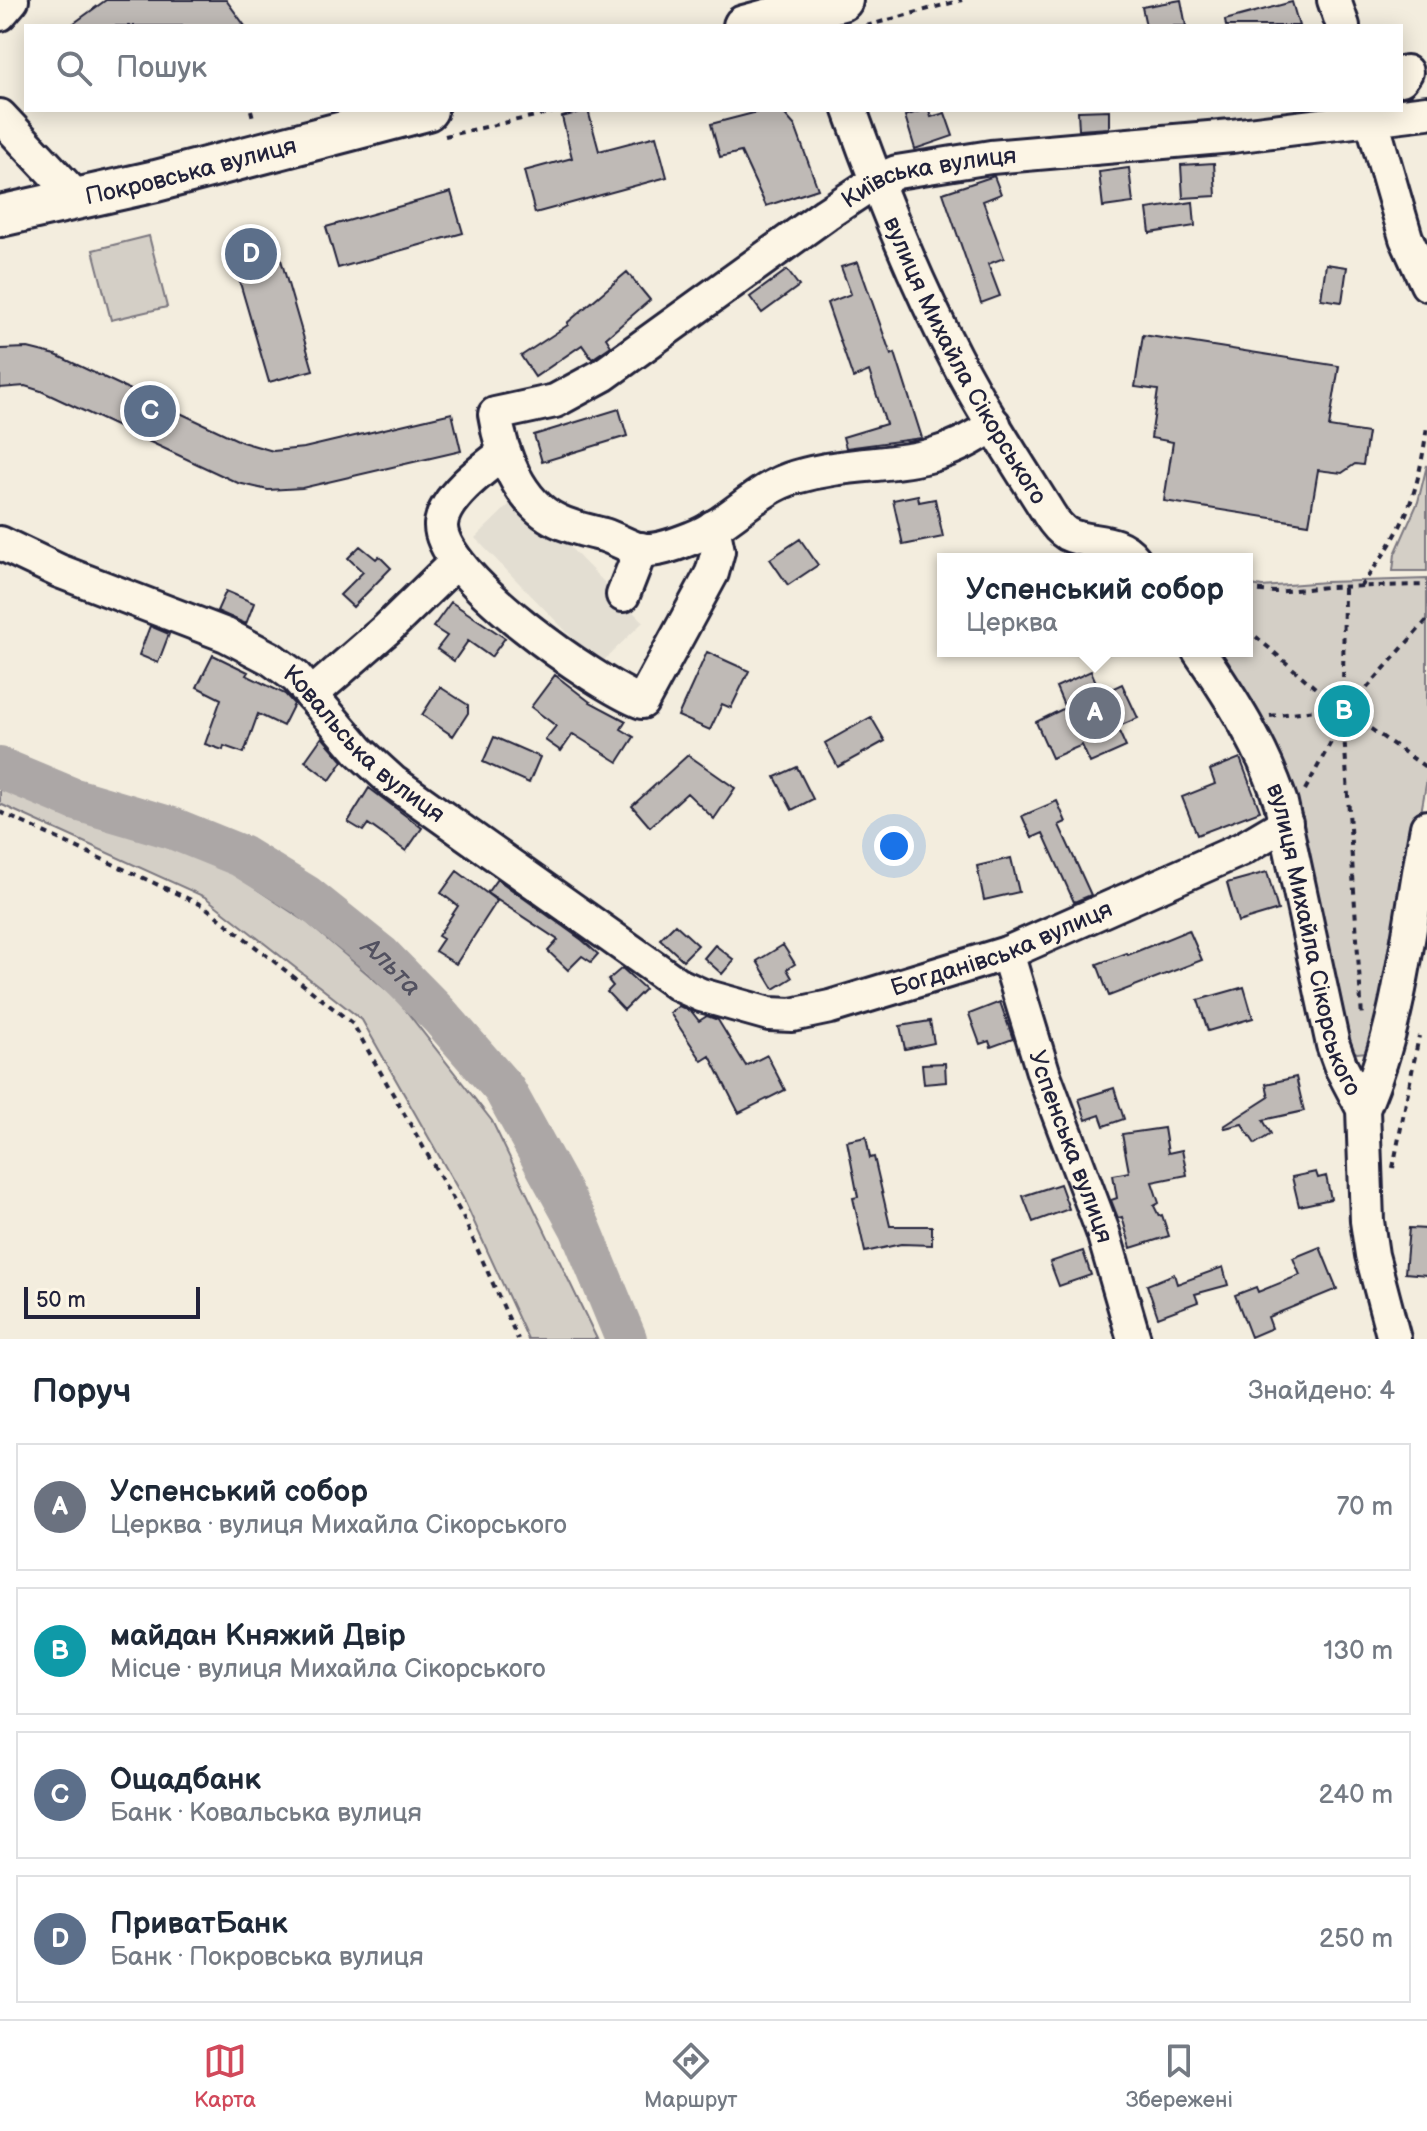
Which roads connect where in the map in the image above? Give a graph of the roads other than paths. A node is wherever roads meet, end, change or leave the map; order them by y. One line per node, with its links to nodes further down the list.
1 (12, 0): 4 (street)
2 (1334, 0): 6 (street)
3 (820, 8): 5 (main road)
4 (0, 14)
5 (752, 24)
6 (1342, 24)
7 (411, 112): 12 (main road, Покровська вулиця)
8 (851, 112): 13 (street, вулиця Михайла Сікорського)
9 (1427, 112): 10 (street, Київська вулиця)
10 (1373, 113): 13 (street, Київська вулиця); 16 (street)
11 (0, 116): 14 (street)
12 (324, 123): 14 (main road, Покровська вулиця)
13 (876, 181): 17 (street, вулиця Михайла Сікорського); 18 (street, Київська вулиця)
14 (77, 198): 15 (main road, Покровська вулиця)
15 (0, 216)
16 (1427, 284)
17 (994, 424): 19 (street); 22 (street, вулиця Михайла Сікорського)
18 (504, 453): 21 (street); 23 (street)
19 (713, 527): 21 (street); 23 (street)
20 (0, 543): 26 (street, Ковальська вулиця)
21 (641, 549): 24 (street)
22 (1127, 553)
23 (456, 562): 26 (street)
24 (623, 595)
25 (1203, 657): 27 (street, вулиця Михайла Сікорського)
26 (311, 695): 31 (street, Ковальська вулиця)
27 (1286, 823): 30 (street, Богданівська вулиця); 32 (street, вулиця Михайла Сікорського)
28 (1427, 827): 29 (street)
29 (1421, 886): 32 (street)
30 (1007, 953): 31 (street, Богданівська вулиця); 33 (street, Успенська вулиця)
31 (701, 995)
32 (1363, 1109): 34 (street, вулиця Михайла Сікорського)
33 (1134, 1339)
34 (1394, 1339)

